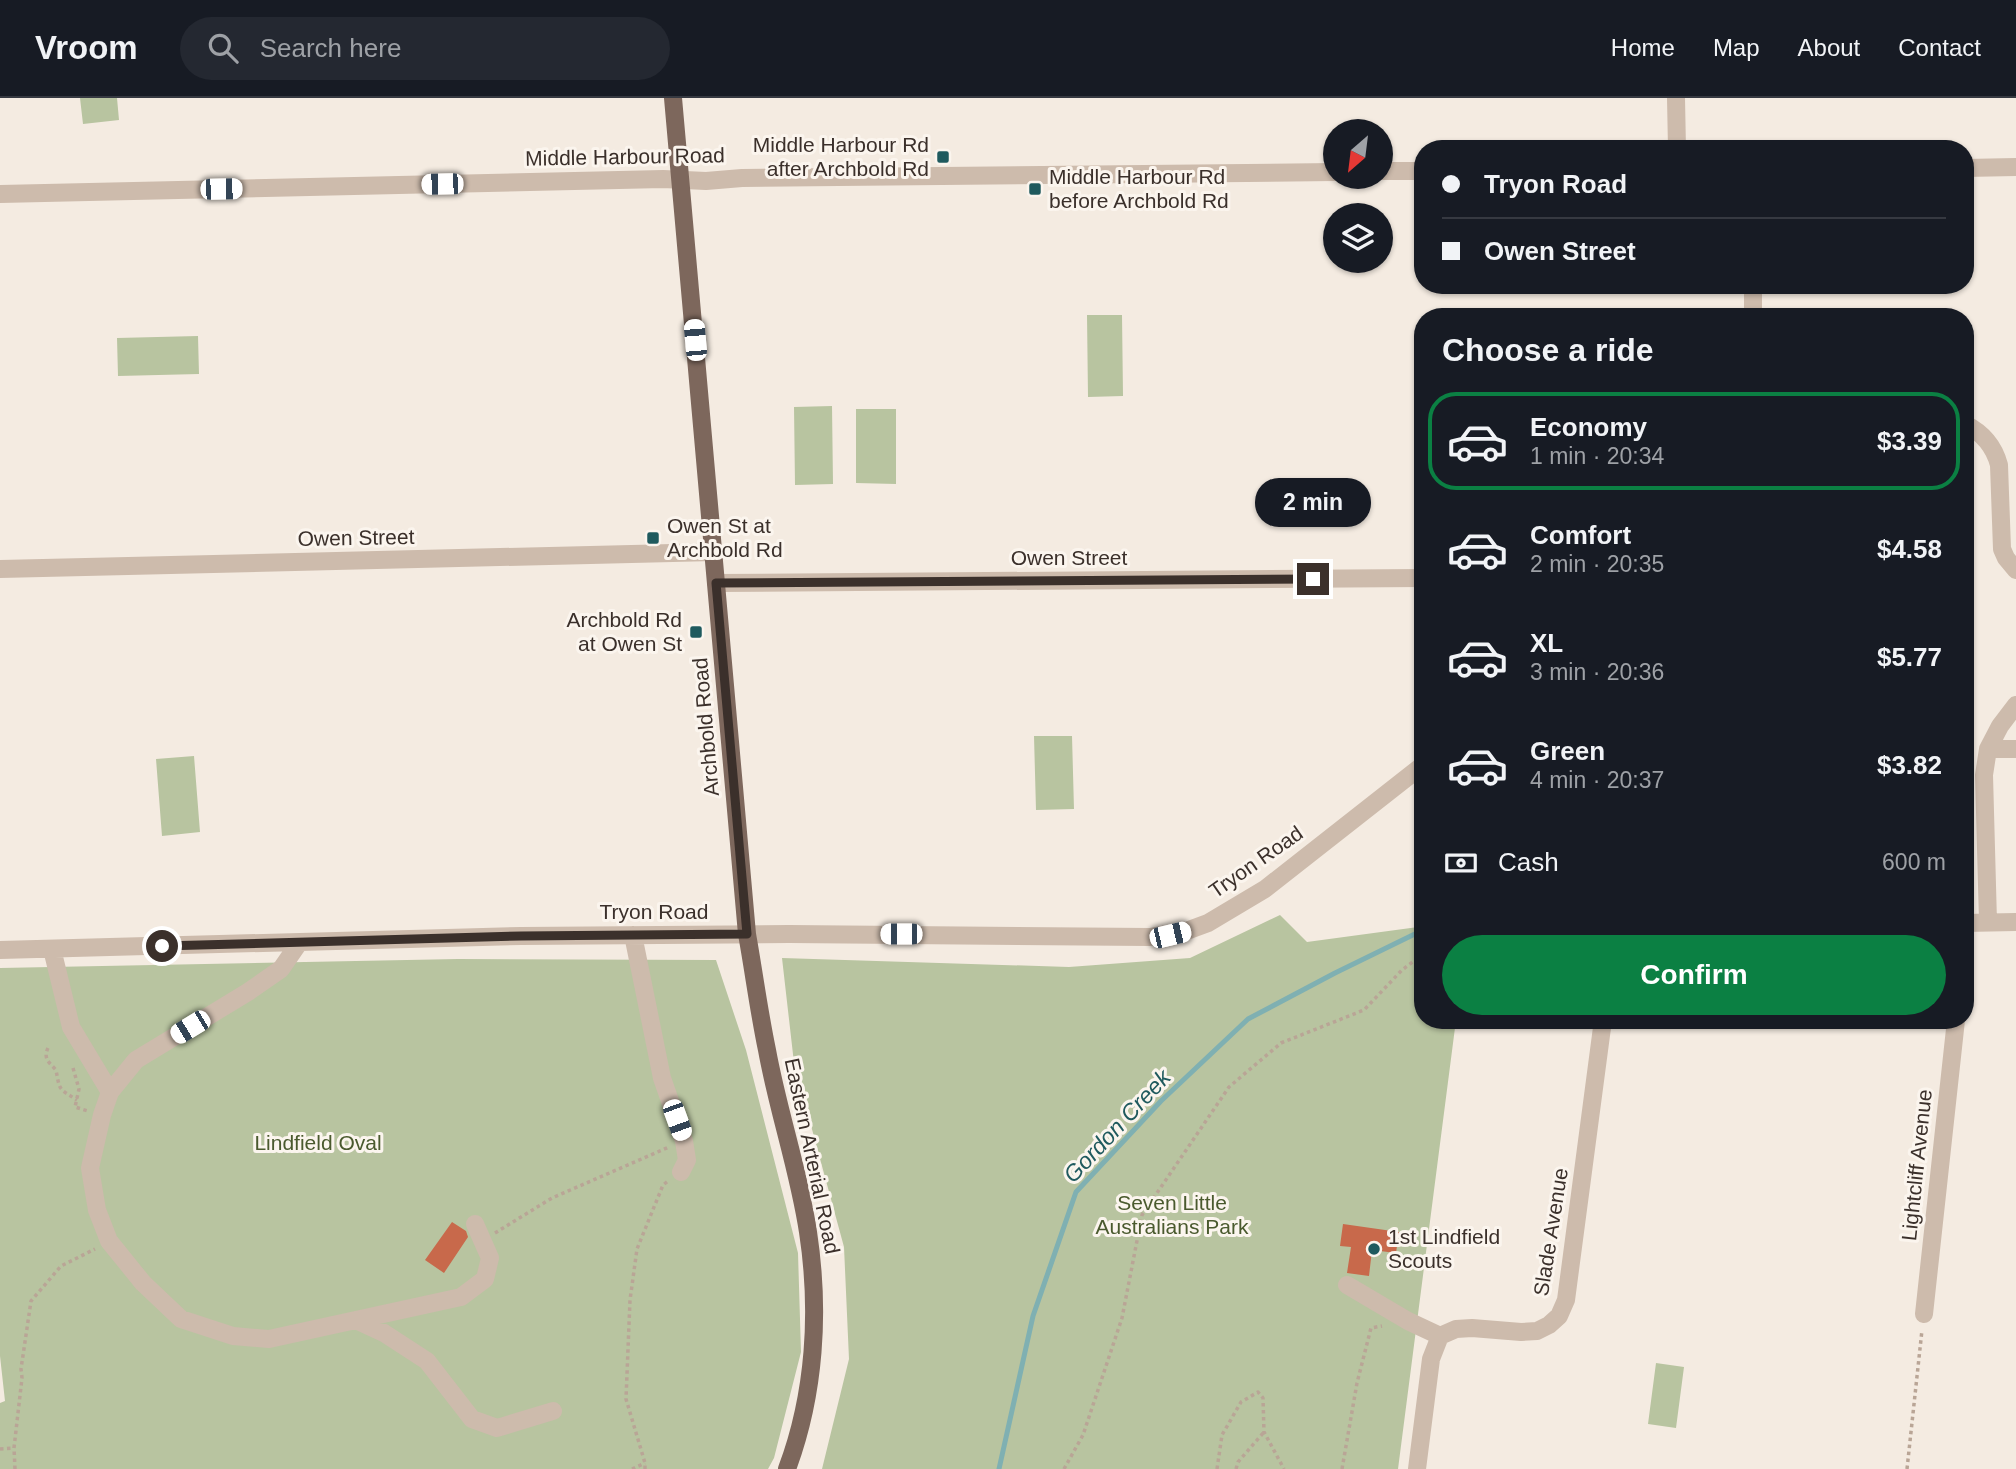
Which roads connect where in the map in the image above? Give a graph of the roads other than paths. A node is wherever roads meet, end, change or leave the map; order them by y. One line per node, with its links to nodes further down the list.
1 (673, 98): 9 (main road, Archbold Road)
2 (1676, 98): 3 (street)
3 (1677, 140)
4 (2016, 167): 5 (street)
5 (1974, 168)
6 (1393, 171): 7 (street)
7 (1414, 171)
8 (1323, 172): 9 (street, Middle Harbour Road)
9 (681, 180): 10 (street, Middle Harbour Road); 12 (main road, Archbold Road)
10 (0, 194)
11 (1974, 431): 14 (street)
12 (714, 552): 13 (street, Owen Street); 16 (main road, Archbold Road)
13 (0, 569)
14 (2016, 570)
15 (1414, 578): 16 (street, Owen Street)
16 (716, 583): 24 (main road, Archbold Road)
17 (2016, 705): 18 (street)
18 (1988, 749): 19 (street); 21 (street)
19 (2016, 749)
20 (1414, 772): 24 (street, Tryon Road)
21 (1989, 922): 22 (street); 23 (street)
22 (2016, 922)
23 (1974, 925)
24 (747, 934): 25 (street, Tryon Road); 39 (main road, Eastern Arterial Road)
25 (633, 935): 26 (street, Tryon Road); 32 (street)
26 (299, 943): 27 (street, Tryon Road); 31 (street)
27 (52, 949): 28 (street, Tryon Road); 31 (street)
28 (0, 950)
29 (1602, 1029): 37 (street, Slade Avenue)
30 (1955, 1029): 35 (street, Lightcliff Avenue)
31 (110, 1092): 36 (street)
32 (681, 1172)
33 (475, 1224): 36 (street)
34 (1347, 1285): 37 (street)
35 (1924, 1314)
36 (356, 1320): 38 (street)
37 (1440, 1336): 40 (street)
38 (553, 1411)
39 (787, 1469)
40 (1417, 1469)

